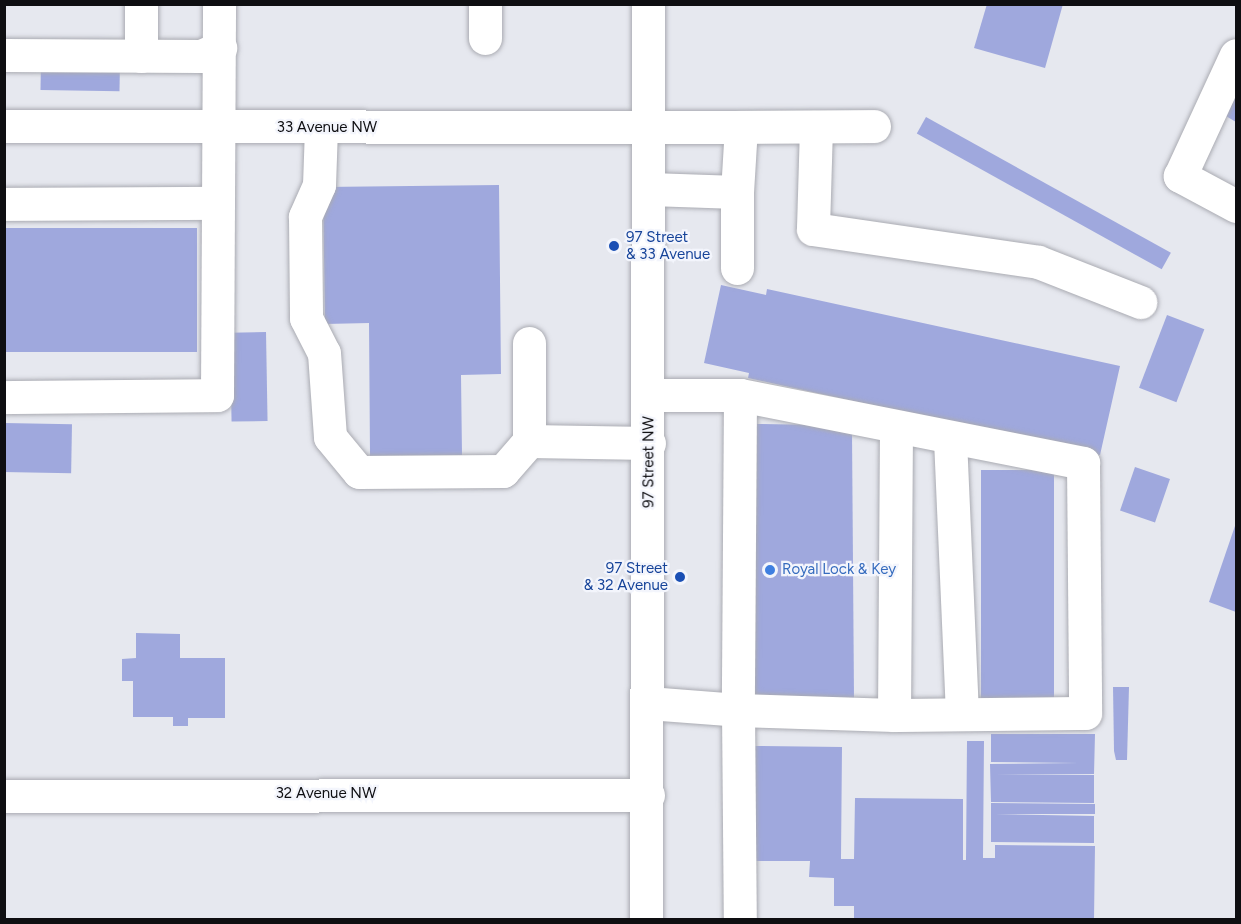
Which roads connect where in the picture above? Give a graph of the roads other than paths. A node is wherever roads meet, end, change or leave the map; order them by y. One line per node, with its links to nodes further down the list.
1 (141, 4): 9 (street)
2 (219, 4): 6 (street)
3 (485, 4): 5 (street)
4 (648, 4): 16 (street, 97 Street NW)
5 (485, 38)
6 (220, 48): 9 (street); 14 (street)
7 (4, 55): 9 (street)
8 (1236, 55): 17 (street)
9 (141, 56)
10 (4, 126): 14 (street, 33 Avenue NW)
11 (874, 126): 13 (street, 33 Avenue NW)
12 (741, 127): 13 (street, 33 Avenue NW); 16 (street, 33 Avenue NW); 20 (street)
13 (816, 127): 25 (street)
14 (220, 128): 15 (street, 33 Avenue NW); 21 (street)
15 (321, 128): 16 (street, 33 Avenue NW); 32 (street)
16 (650, 129): 19 (street, 97 Street NW)
17 (1189, 156): 18 (street); 23 (street)
18 (1236, 181)
19 (650, 189): 20 (street); 27 (street, 97 Street NW)
20 (737, 192): 24 (street)
21 (216, 203): 22 (street); 29 (street)
22 (4, 204)
23 (1236, 206)
24 (737, 267)
25 (1140, 302)
26 (529, 343): 32 (street)
27 (649, 395): 28 (street); 33 (street, 97 Street NW)
28 (740, 395): 30 (street); 35 (street)
29 (4, 397)
30 (896, 429): 31 (street); 37 (street)
31 (950, 439): 36 (street); 36 (street)
32 (529, 441): 33 (street)
33 (649, 443): 34 (street, 97 Street NW)
34 (648, 703): 35 (street); 38 (street, 97 Street NW)
35 (738, 710): 37 (street); 41 (street)
36 (962, 714): 37 (street)
37 (894, 715)
38 (648, 795): 39 (street, 32 Avenue NW); 40 (street, 97 Street NW)
39 (4, 796)
40 (646, 920)
41 (740, 920)

